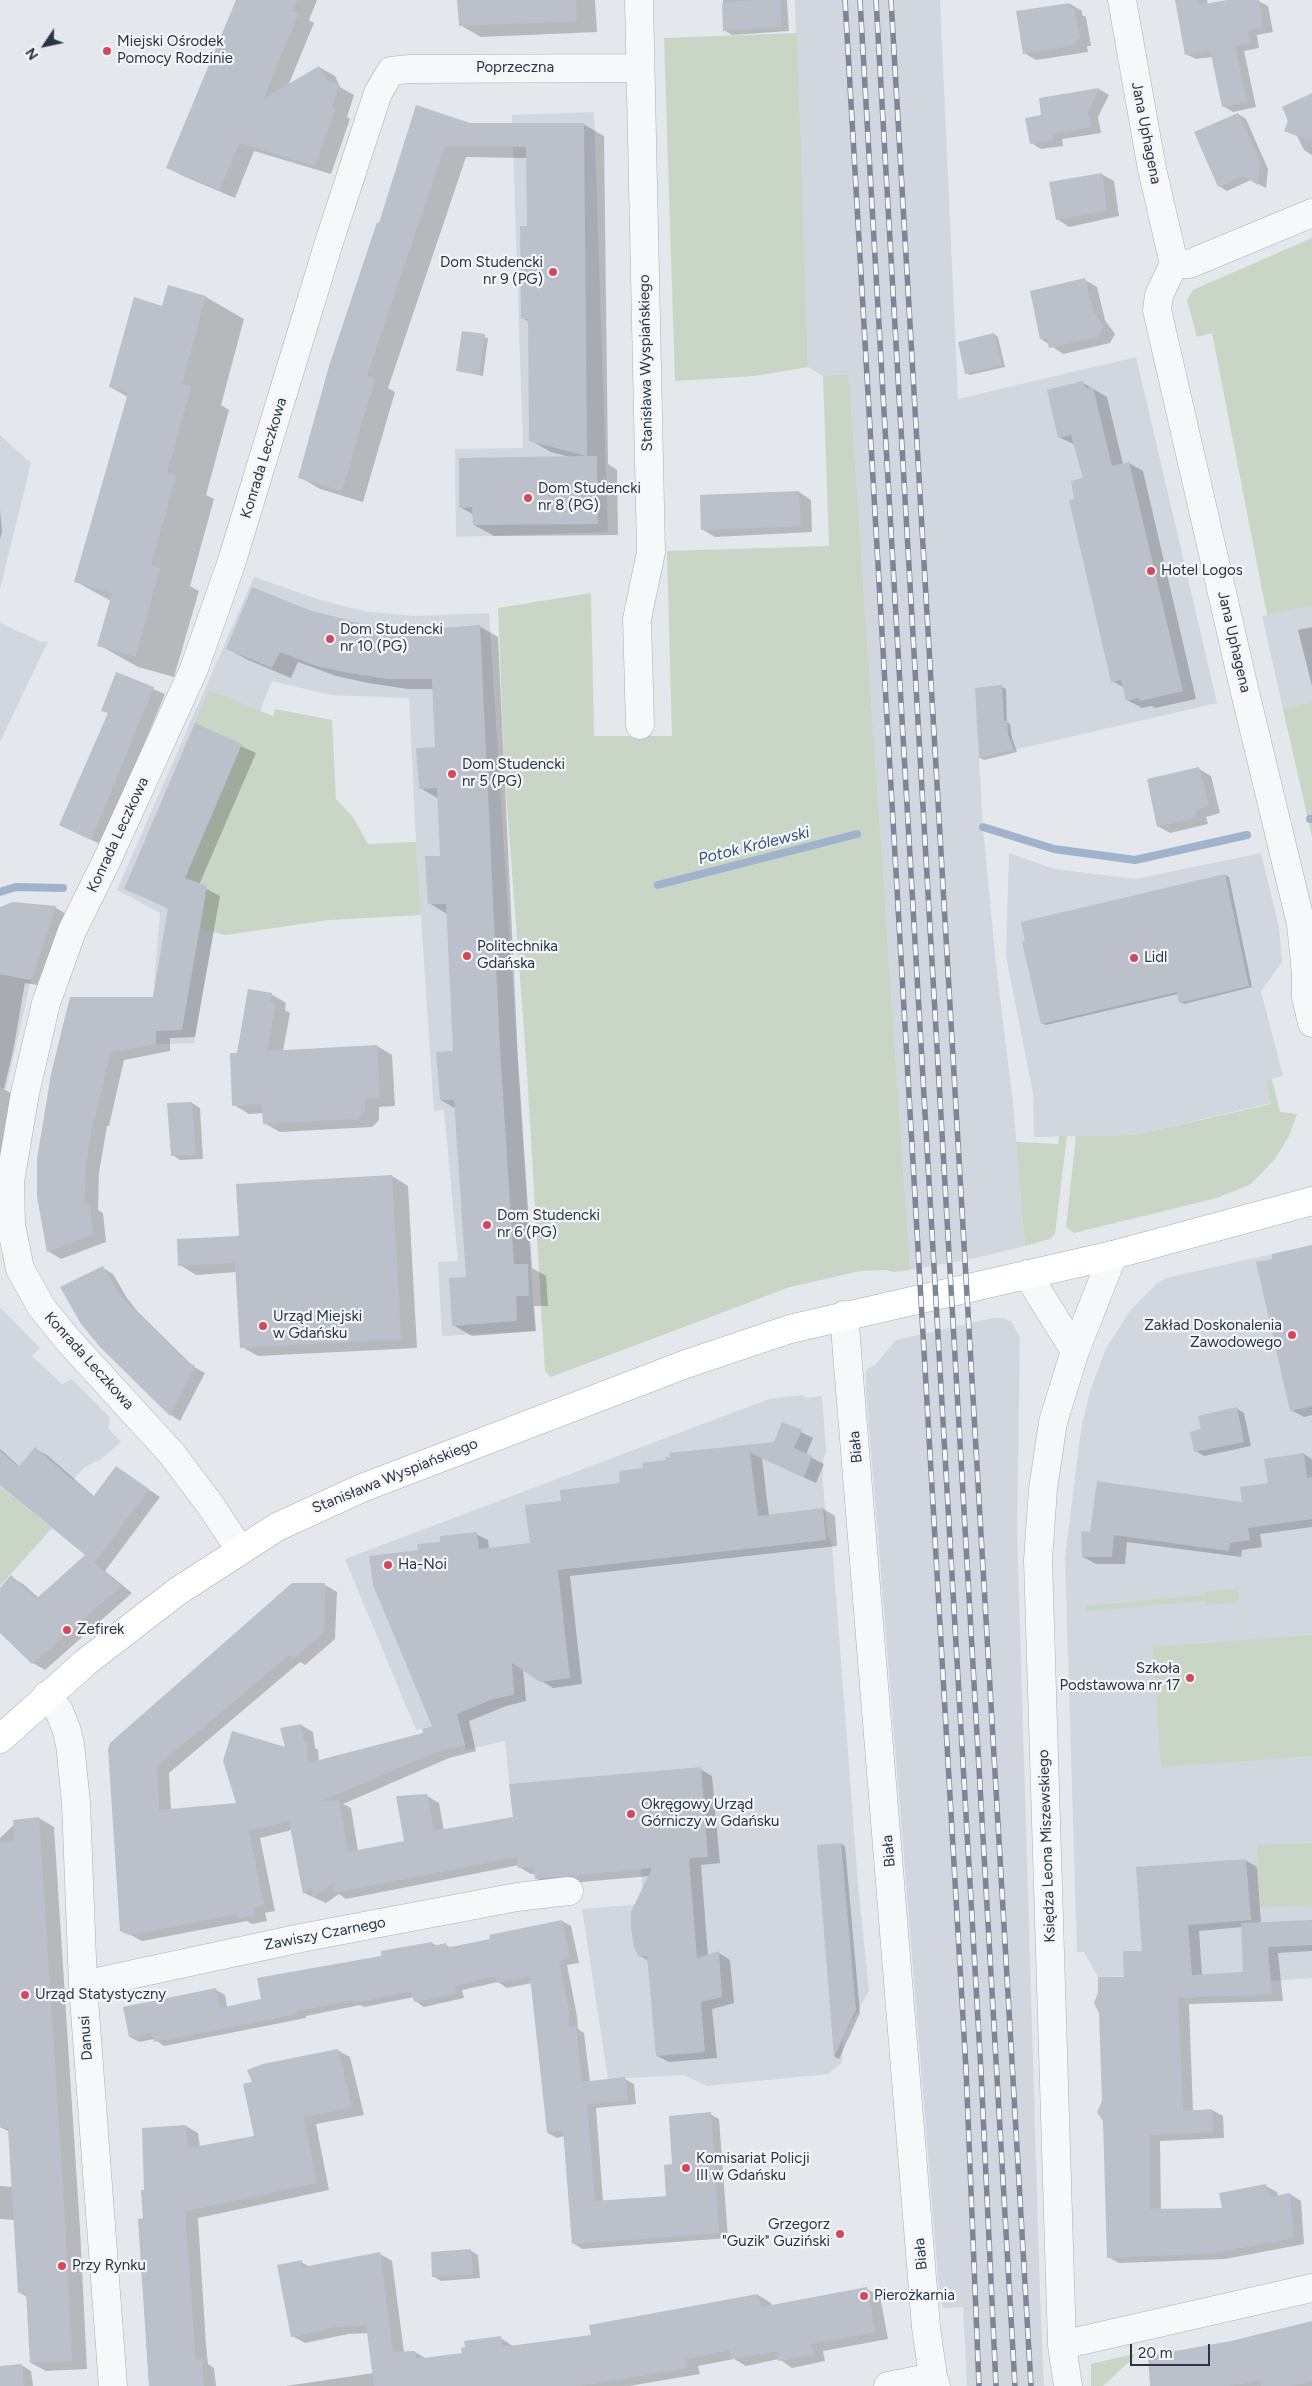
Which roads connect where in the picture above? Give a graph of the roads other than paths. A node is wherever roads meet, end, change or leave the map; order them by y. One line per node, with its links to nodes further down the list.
1 (639, 0): 3 (street, Stanisława Wyspiańskiego)
2 (1122, 0): 6 (street, Jana Uphagena)
3 (640, 68): 4 (street, Poprzeczna); 7 (street, Stanisława Wyspiańskiego)
4 (391, 72): 14 (street, Konrada Leczkowa)
5 (1312, 213): 6 (street)
6 (1174, 264): 8 (street, Jana Uphagena)
7 (640, 726)
8 (1312, 1023)
9 (1312, 1202): 10 (main road)
10 (1113, 1255): 11 (main road); 13 (street, Księdza Leona Miszewskiego)
11 (1027, 1274): 12 (main road); 13 (street)
12 (844, 1315): 14 (main road, Stanisława Wyspiańskiego); 21 (street, Biała)
13 (1075, 1351): 20 (street, Księdza Leona Miszewskiego)
14 (240, 1550): 15 (main road, Stanisława Wyspiańskiego)
15 (47, 1695): 16 (main road, Stanisława Wyspiańskiego); 18 (street, Danusi)
16 (0, 1739)
17 (568, 1890): 18 (street, Zawiszy Czarnego)
18 (83, 1985): 22 (street, Danusi)
19 (1312, 2288): 20 (street)
20 (1062, 2345): 24 (street, Księdza Leona Miszewskiego)
21 (934, 2382): 23 (street)
22 (113, 2386)
23 (888, 2386)
24 (1068, 2386)

